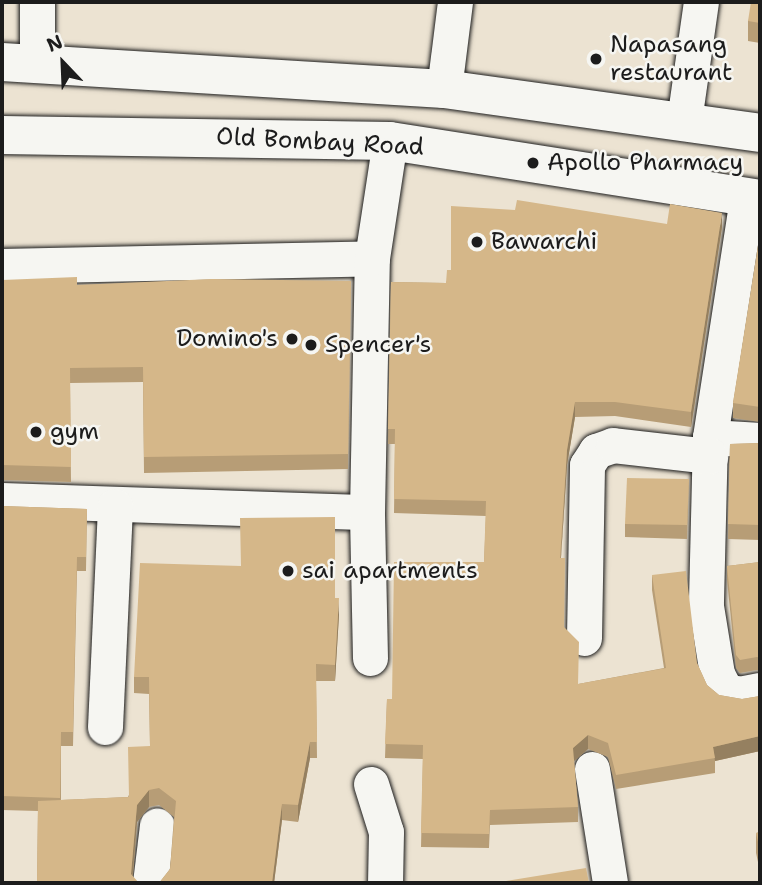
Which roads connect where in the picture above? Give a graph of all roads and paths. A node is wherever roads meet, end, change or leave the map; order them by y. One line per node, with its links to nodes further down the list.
1 (37, 2): 4 (street)
2 (455, 2): 5 (street)
3 (701, 2): 6 (street)
4 (19, 63): 5 (main road)
5 (444, 89): 6 (main road)
6 (684, 121): 7 (main road)
7 (760, 133)
8 (2, 135): 9 (main road, Old Bombay Road)
9 (390, 141): 10 (main road, Old Bombay Road); 11 (street)
10 (754, 198): 14 (street)
11 (372, 258): 12 (street); 17 (street)
12 (2, 266)
13 (760, 440): 14 (street)
14 (710, 446): 18 (street); 20 (street)
15 (2, 500): 16 (street)
16 (115, 506): 17 (street); 21 (street)
17 (367, 512): 19 (street)
18 (584, 638)
19 (370, 658)
20 (760, 690)
21 (105, 727)
22 (592, 769): 27 (street)
23 (371, 784): 26 (street)
24 (157, 825): 25 (street)
25 (150, 883)
26 (385, 883)
27 (610, 883)

